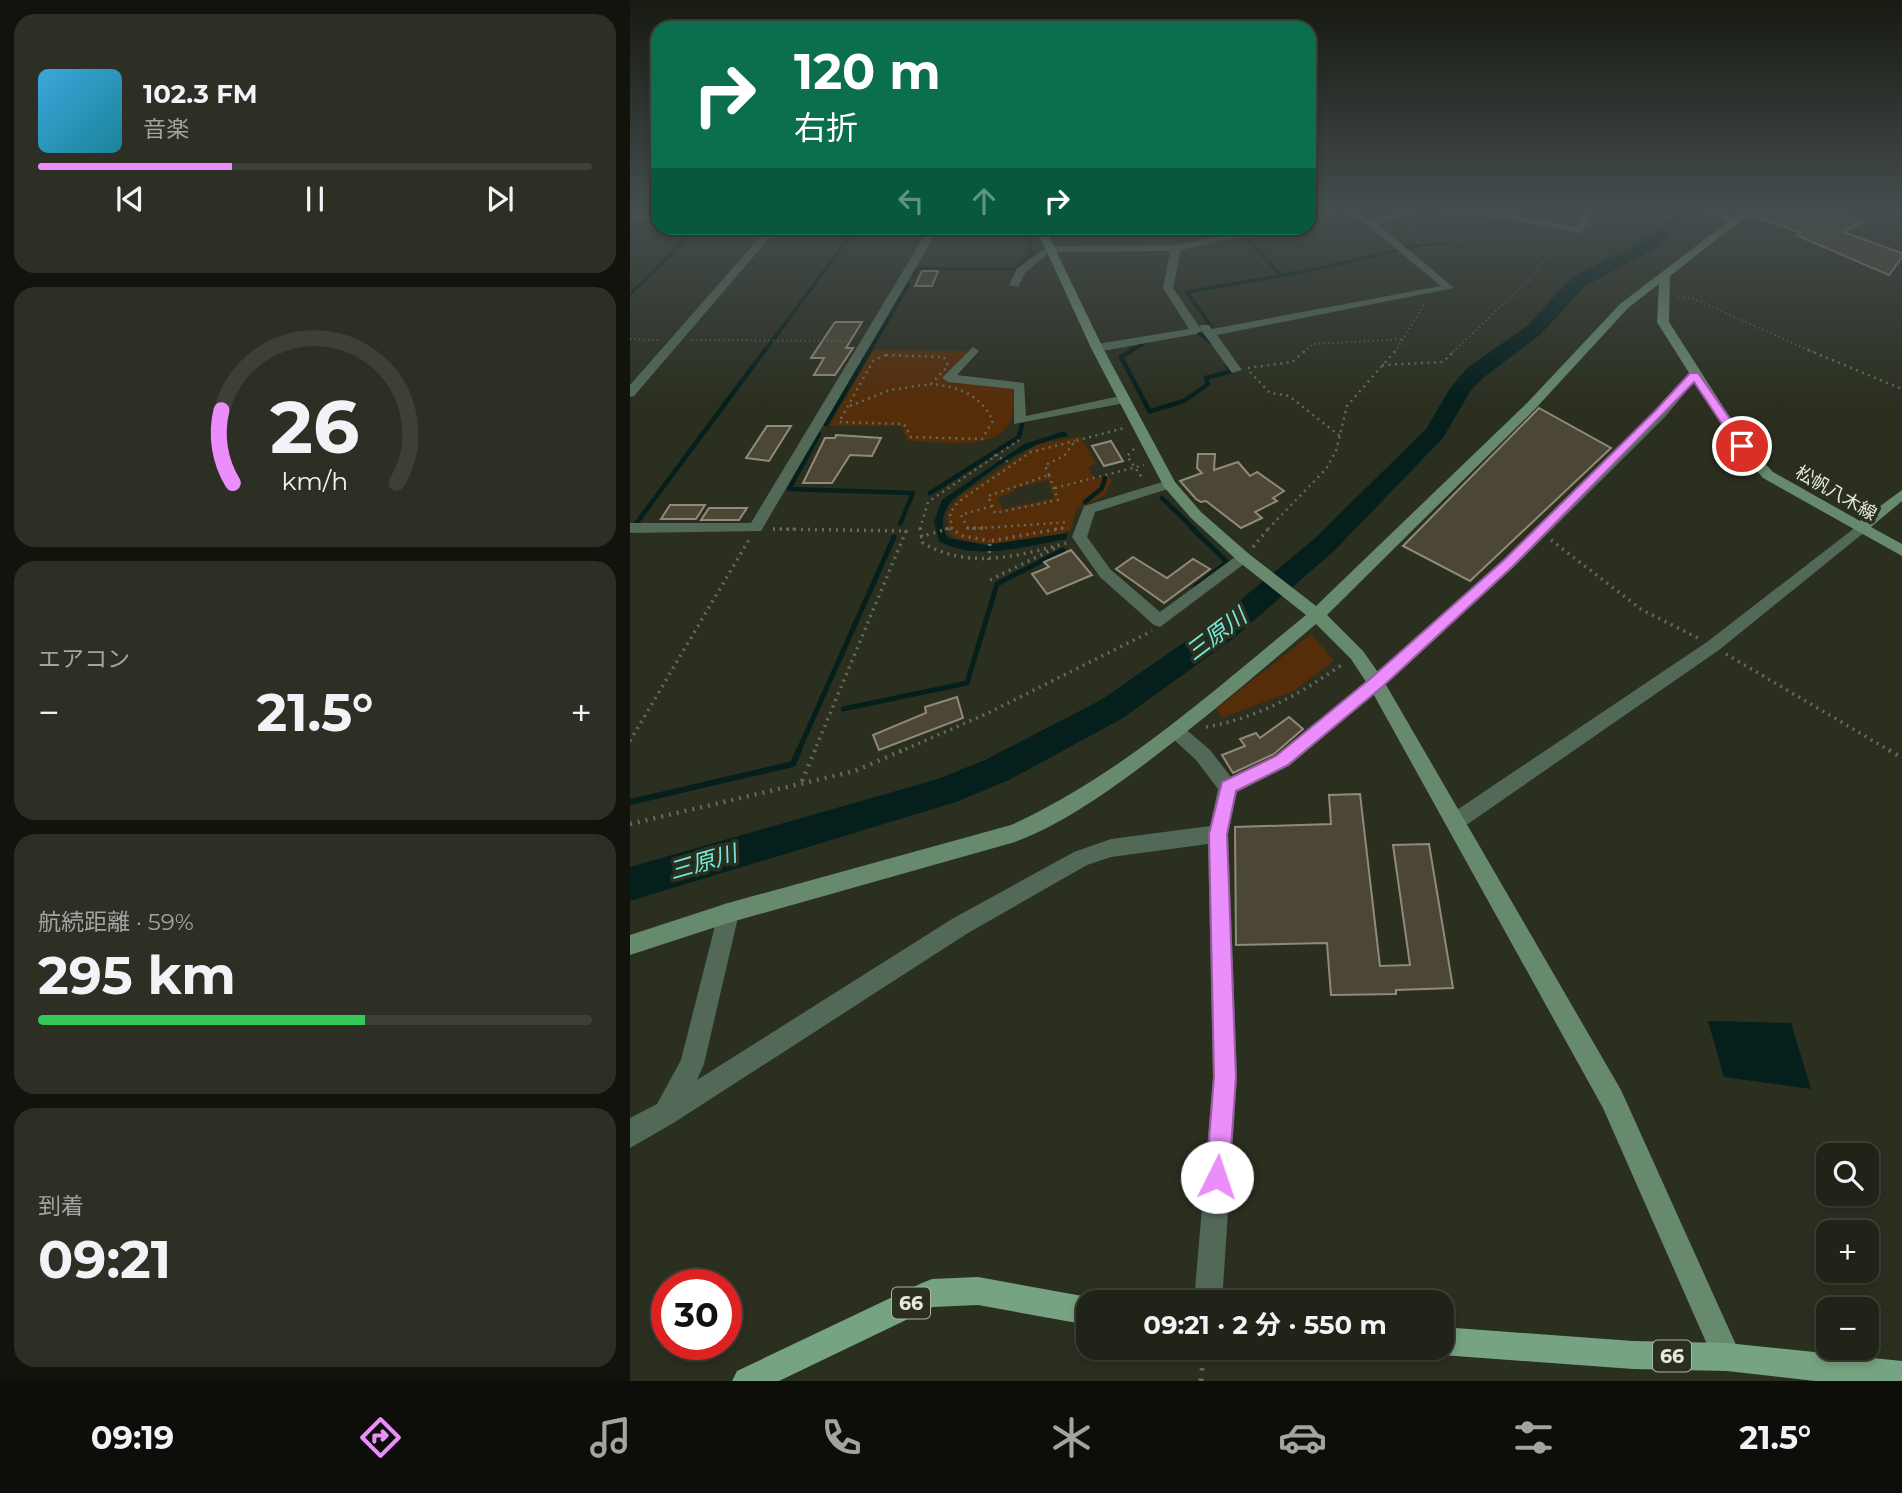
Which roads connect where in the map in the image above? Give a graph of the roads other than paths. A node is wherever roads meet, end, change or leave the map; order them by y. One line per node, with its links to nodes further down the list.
1 (733, 274): 16 (street)
2 (906, 274): 20 (street)
3 (1019, 274): 8 (street)
4 (1061, 274): 12 (street)
5 (1171, 274): 10 (street)
6 (1433, 274): 11 (street)
7 (1675, 274): 9 (street)
8 (1014, 285)
9 (1664, 285): 15 (street, 松帆八木線); 24 (street)
10 (1195, 329): 11 (street); 12 (street)
11 (1211, 333): 14 (street)
12 (1097, 348): 17 (street)
13 (973, 351): 17 (street)
14 (1236, 370)
15 (1694, 375): 21 (street, 松帆八木線); 25 (street)
16 (630, 393)
17 (1125, 399): 18 (street)
18 (1169, 484): 23 (street); 23 (street)
19 (1902, 495): 21 (street)
20 (630, 528)
21 (1861, 528): 22 (street, 松帆八木線); 28 (street)
22 (1902, 551)
23 (1247, 561): 24 (street)
24 (1317, 615): 25 (street); 26 (street)
25 (1376, 683): 27 (street); 28 (street)
26 (1176, 731): 27 (street); 30 (street)
27 (1228, 787): 29 (street)
28 (1455, 822): 37 (street)
29 (1218, 834): 32 (street); 34 (street)
30 (728, 913): 31 (street); 32 (street)
31 (630, 945)
32 (666, 1113): 33 (street)
33 (630, 1135)
34 (1209, 1290)
35 (1076, 1309): 39 (main road, 66)
36 (1454, 1342): 37 (main road, 66)
37 (1727, 1357): 38 (main road, 66)
38 (1902, 1376)
39 (747, 1381)

